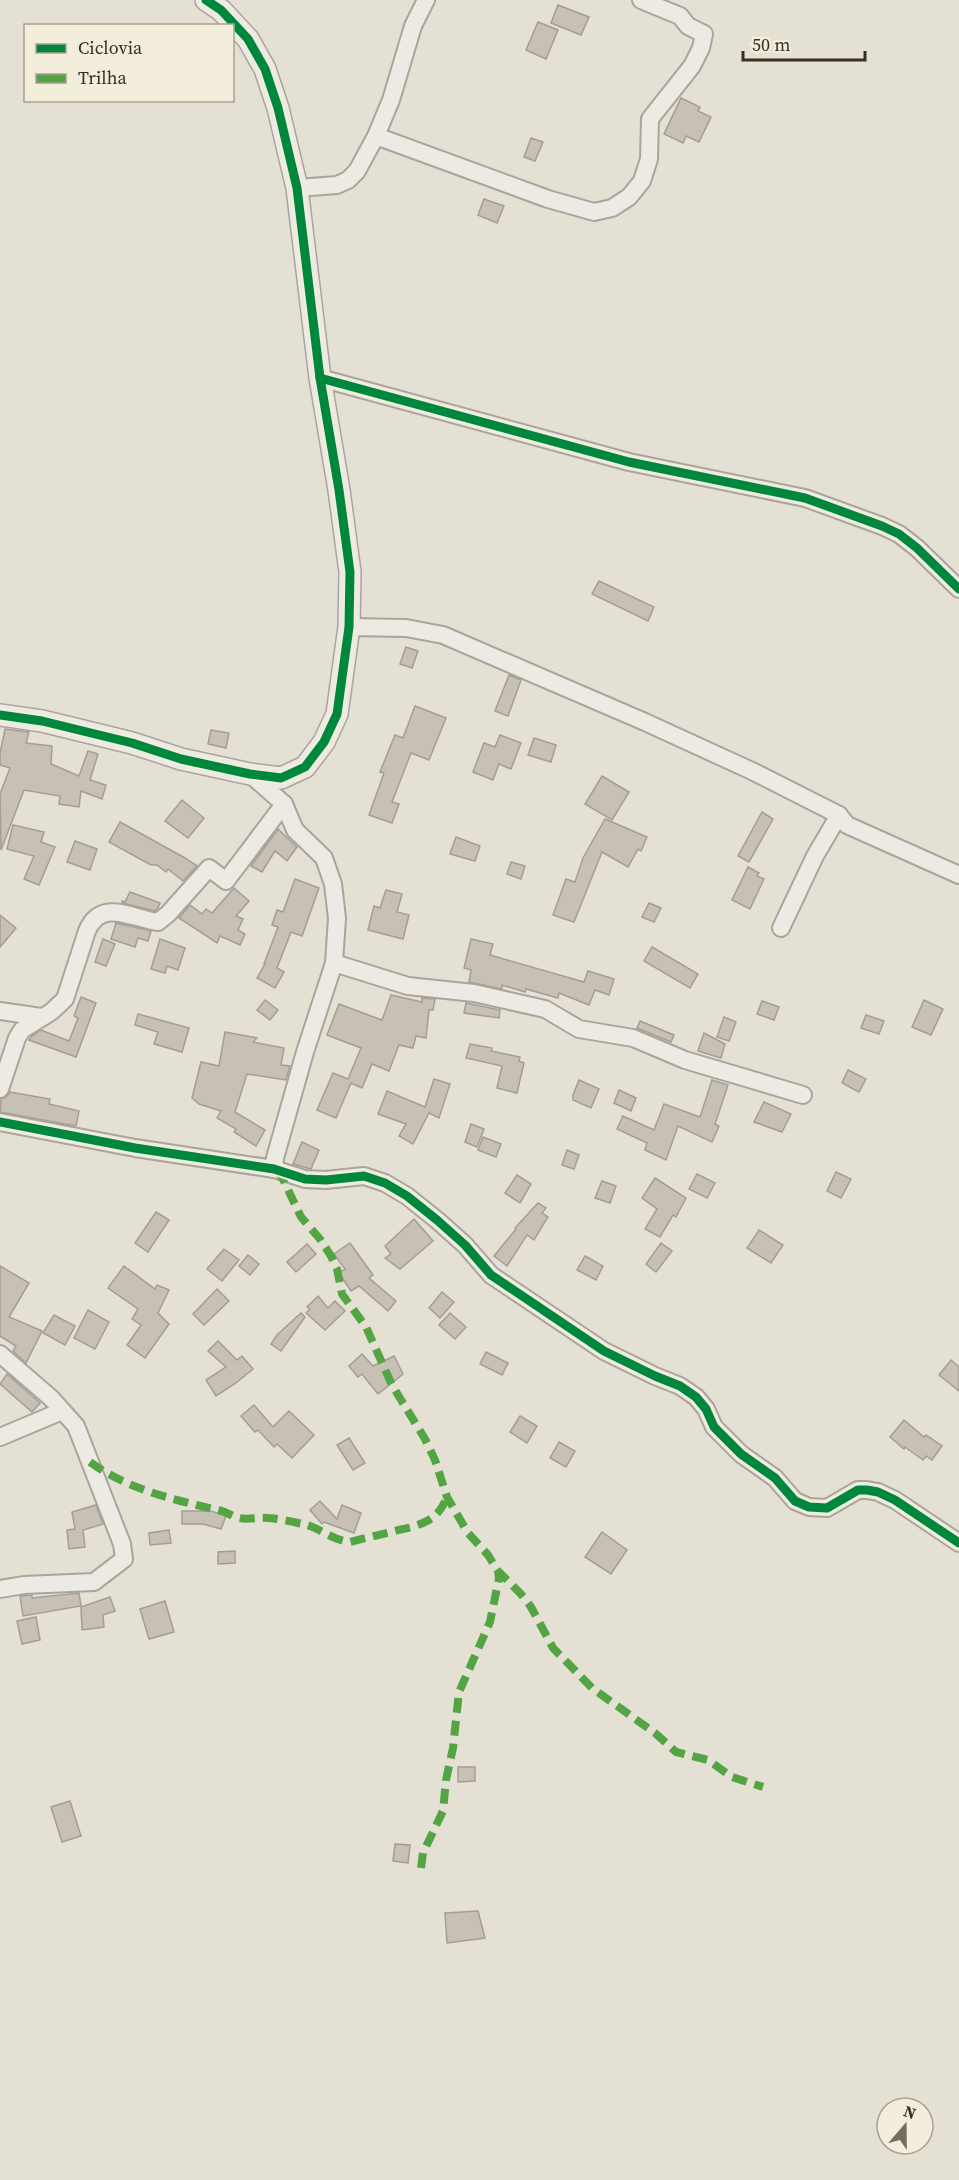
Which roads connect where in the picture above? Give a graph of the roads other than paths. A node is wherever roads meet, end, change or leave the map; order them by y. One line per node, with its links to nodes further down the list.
1 (426, 0): 4 (street)
2 (641, 0): 4 (street)
3 (218, 3): 5 (street)
4 (376, 136): 5 (street)
5 (297, 188): 6 (street)
6 (320, 378): 7 (street); 8 (street)
7 (959, 589)
8 (349, 627): 10 (street); 12 (street)
9 (0, 715): 10 (street)
10 (250, 774): 11 (street)
11 (284, 804): 15 (street); 17 (street)
12 (838, 815): 13 (street); 14 (street)
13 (959, 875)
14 (781, 928)
15 (334, 963): 19 (street); 21 (street)
16 (0, 1011): 17 (street)
17 (21, 1022): 18 (street)
18 (0, 1089)
19 (803, 1095)
20 (0, 1122): 21 (street)
21 (274, 1169): 25 (street)
22 (0, 1354): 23 (street)
23 (62, 1411): 24 (street); 26 (street)
24 (0, 1437)
25 (959, 1544)
26 (0, 1589)

